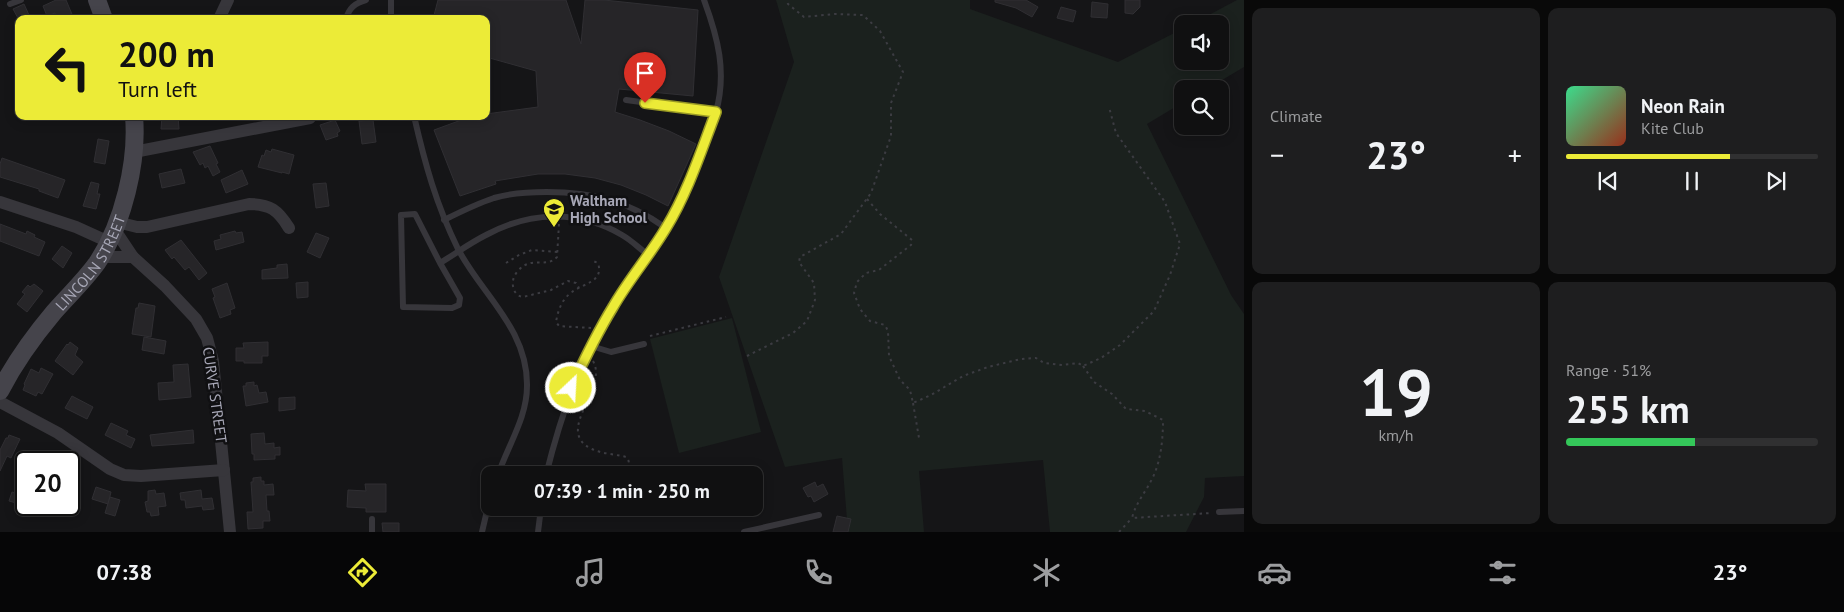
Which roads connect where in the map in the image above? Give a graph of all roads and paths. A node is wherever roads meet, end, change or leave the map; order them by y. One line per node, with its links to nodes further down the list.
1 (21, 0): 8 (lane)
2 (97, 0): 9 (street)
3 (228, 0): 10 (street)
4 (366, 0): 11 (lane)
5 (391, 0): 12 (lane)
6 (704, 0): 15 (lane)
7 (787, 0): 20 (path)
8 (10, 4)
9 (103, 15)
10 (221, 15)
11 (347, 15)
12 (391, 15)
13 (626, 100): 15 (lane)
14 (1109, 107): 42 (path)
15 (716, 112): 25 (lane)
16 (134, 120): 19 (street, LINCOLN STREET)
17 (298, 120): 19 (street)
18 (415, 120): 22 (lane)
19 (134, 152): 26 (street, LINCOLN STREET)
20 (867, 199): 40 (path); 45 (path)
21 (0, 202): 26 (street)
22 (444, 220): 25 (lane); 27 (lane)
23 (560, 223): 28 (path)
24 (289, 228): 26 (street)
25 (666, 228): 29 (lane)
26 (110, 238): 30 (street); 30 (street, CURVE STREET); 43 (street, LINCOLN STREET)
27 (460, 252): 29 (lane); 32 (lane); 47 (lane)
28 (558, 252): 33 (path); 34 (path)
29 (647, 254): 39 (lane)
30 (134, 257): 50 (street, CURVE STREET)
31 (593, 261): 34 (path)
32 (440, 263): 32 (lane)
33 (506, 263)
34 (579, 288): 36 (path)
35 (726, 317): 37 (path)
36 (593, 329)
37 (650, 336)
38 (644, 344): 39 (lane)
39 (591, 346): 48 (lane)
40 (747, 356)
41 (593, 361): 49 (path)
42 (1083, 366): 45 (path); 56 (path)
43 (0, 391)
44 (0, 402): 50 (street)
45 (913, 403): 46 (path)
46 (919, 438)
47 (502, 466)
48 (548, 466)
49 (629, 466)
50 (224, 470): 58 (street, CURVE STREET)
51 (1244, 511): 52 (lane)
52 (1219, 512): 56 (path)
53 (818, 515): 62 (lane)
54 (486, 516): 60 (lane)
55 (540, 516): 61 (lane)
56 (1132, 518): 63 (path)
57 (372, 519): 59 (lane)
58 (230, 532)
59 (372, 532)
60 (482, 532)
61 (538, 532)
62 (744, 532)
63 (1120, 532)

